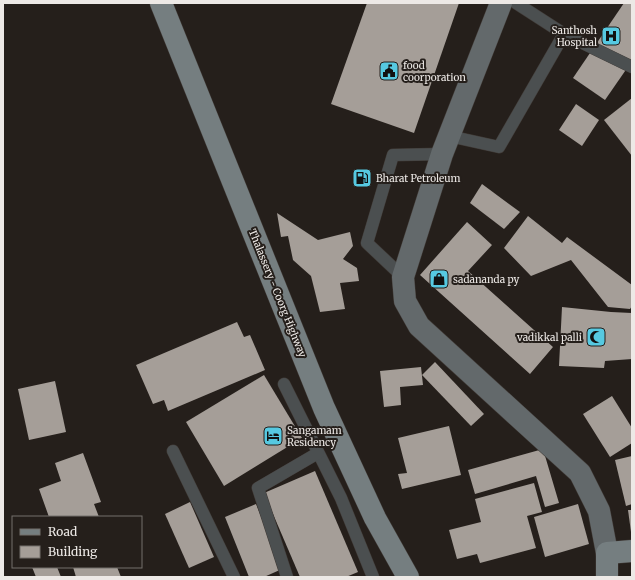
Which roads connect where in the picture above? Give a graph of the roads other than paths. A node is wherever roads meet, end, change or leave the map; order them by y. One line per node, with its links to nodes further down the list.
1 (161, 3): 16 (main road, Thalassery - Coorg Highway)
2 (501, 3): 6 (main road)
3 (516, 3): 4 (lane)
4 (564, 34): 5 (lane); 6 (lane)
5 (632, 67)
6 (446, 145): 7 (main road); 7 (lane)
7 (403, 278): 12 (main road)
8 (284, 384): 10 (lane)
9 (173, 451): 13 (lane)
10 (318, 453): 14 (lane); 15 (lane)
11 (632, 551): 12 (main road)
12 (607, 553): 17 (main road)
13 (234, 577)
14 (286, 577)
15 (373, 577)
16 (408, 577)
17 (607, 577)

